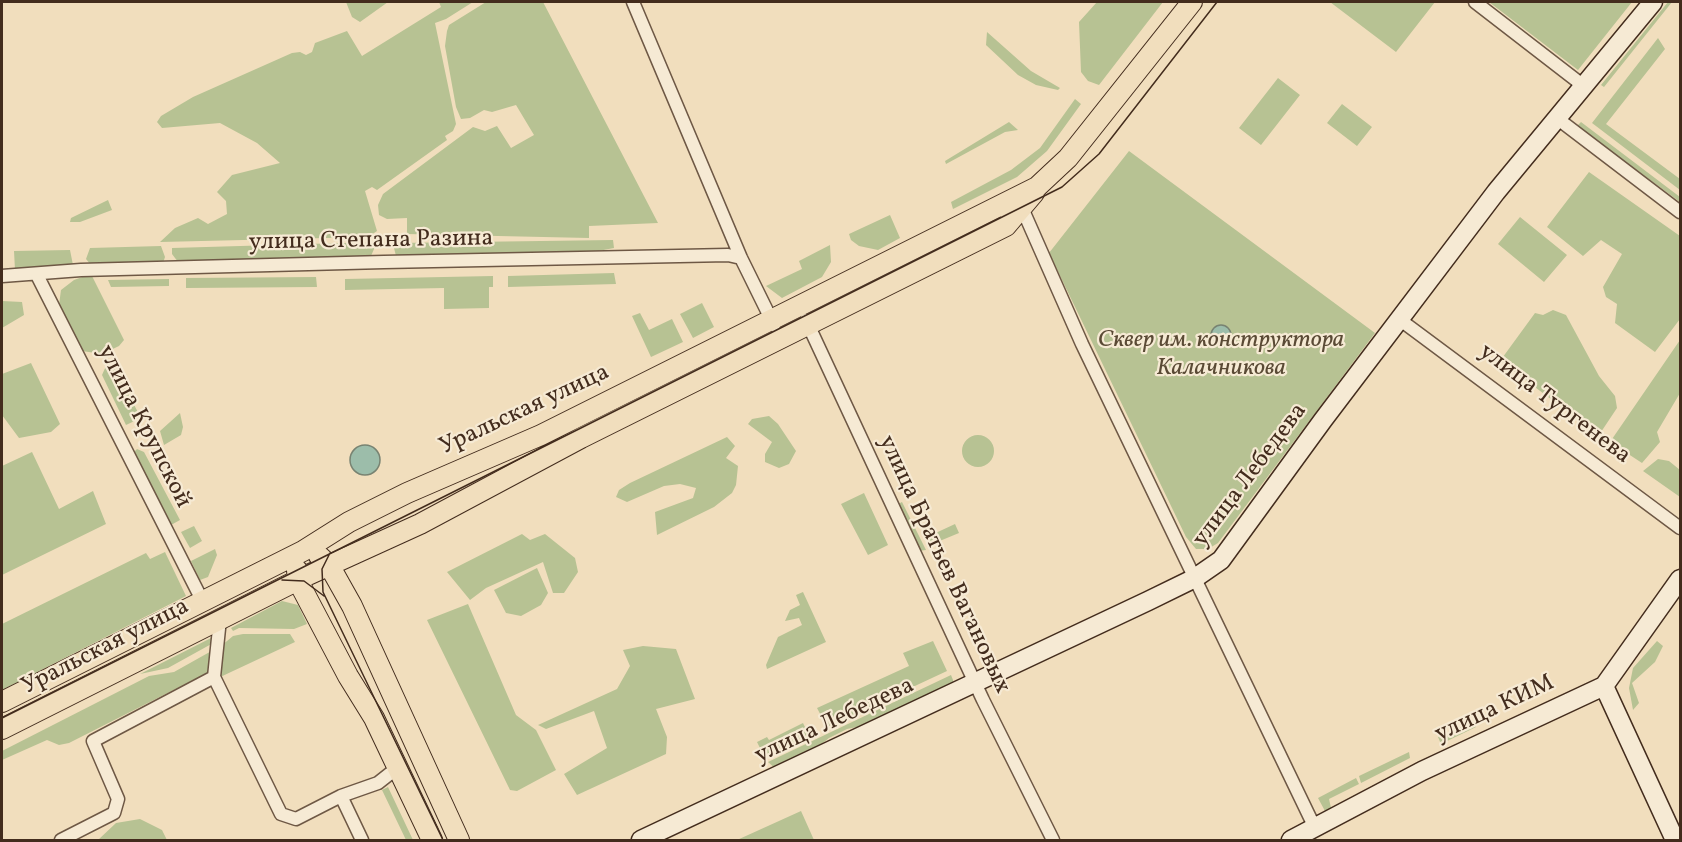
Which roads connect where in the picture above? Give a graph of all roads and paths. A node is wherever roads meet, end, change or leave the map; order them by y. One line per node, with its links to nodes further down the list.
1 (633, 2): 9 (street)
2 (1192, 2): 7 (main road, Уральская улица)
3 (1475, 2): 5 (street)
4 (1653, 2): 5 (street, улица Лебедева)
5 (1585, 87): 6 (street, улица Лебедева)
6 (1558, 119): 8 (street); 14 (street, улица Лебедева)
7 (1017, 205): 12 (main road, Уральская улица); 15 (main road, Уральская улица); 20 (street)
8 (1680, 212)
9 (741, 258): 10 (street, улица Степана Разина); 13 (street)
10 (37, 275): 11 (street, улица Степана Разина); 23 (street, улица Крупской)
11 (2, 276)
12 (798, 306): 13 (main road, Уральская улица); 15 (street, улица Братьев Вагановых)
13 (771, 319): 16 (street); 18 (main road, Уральская улица)
14 (1399, 319): 17 (street, улица Тургенева); 20 (street, улица Лебедева)
15 (808, 325): 16 (main road, Уральская улица); 26 (street, улица Братьев Вагановых)
16 (781, 339): 19 (main road, Уральская улица)
17 (1680, 528)
18 (303, 551): 19 (main road); 22 (main road); 23 (main road, Уральская улица)
19 (329, 565): 22 (main road, Уральская улица); 36 (main road)
20 (1195, 578): 26 (street, улица Лебедева); 32 (street)
21 (1680, 579): 27 (street, улица КИМ)
22 (298, 581): 24 (main road, Уральская улица); 30 (main road)
23 (203, 602): 28 (main road, Уральская улица)
24 (220, 619): 25 (street); 29 (main road, Уральская улица)
25 (214, 678): 31 (street); 33 (street)
26 (976, 683): 37 (street, улица Лебедева); 38 (street, улица Братьев Вагановых)
27 (1604, 686): 32 (street, улица КИМ); 40 (street)
28 (2, 702)
29 (2, 729)
30 (397, 768): 31 (street); 35 (main road)
31 (341, 796): 34 (street)
32 (1313, 833): 39 (street, улица КИМ)
33 (61, 840)
34 (362, 840)
35 (432, 840)
36 (459, 840)
37 (641, 840)
38 (1053, 840)
39 (1291, 840)
40 (1676, 840)

